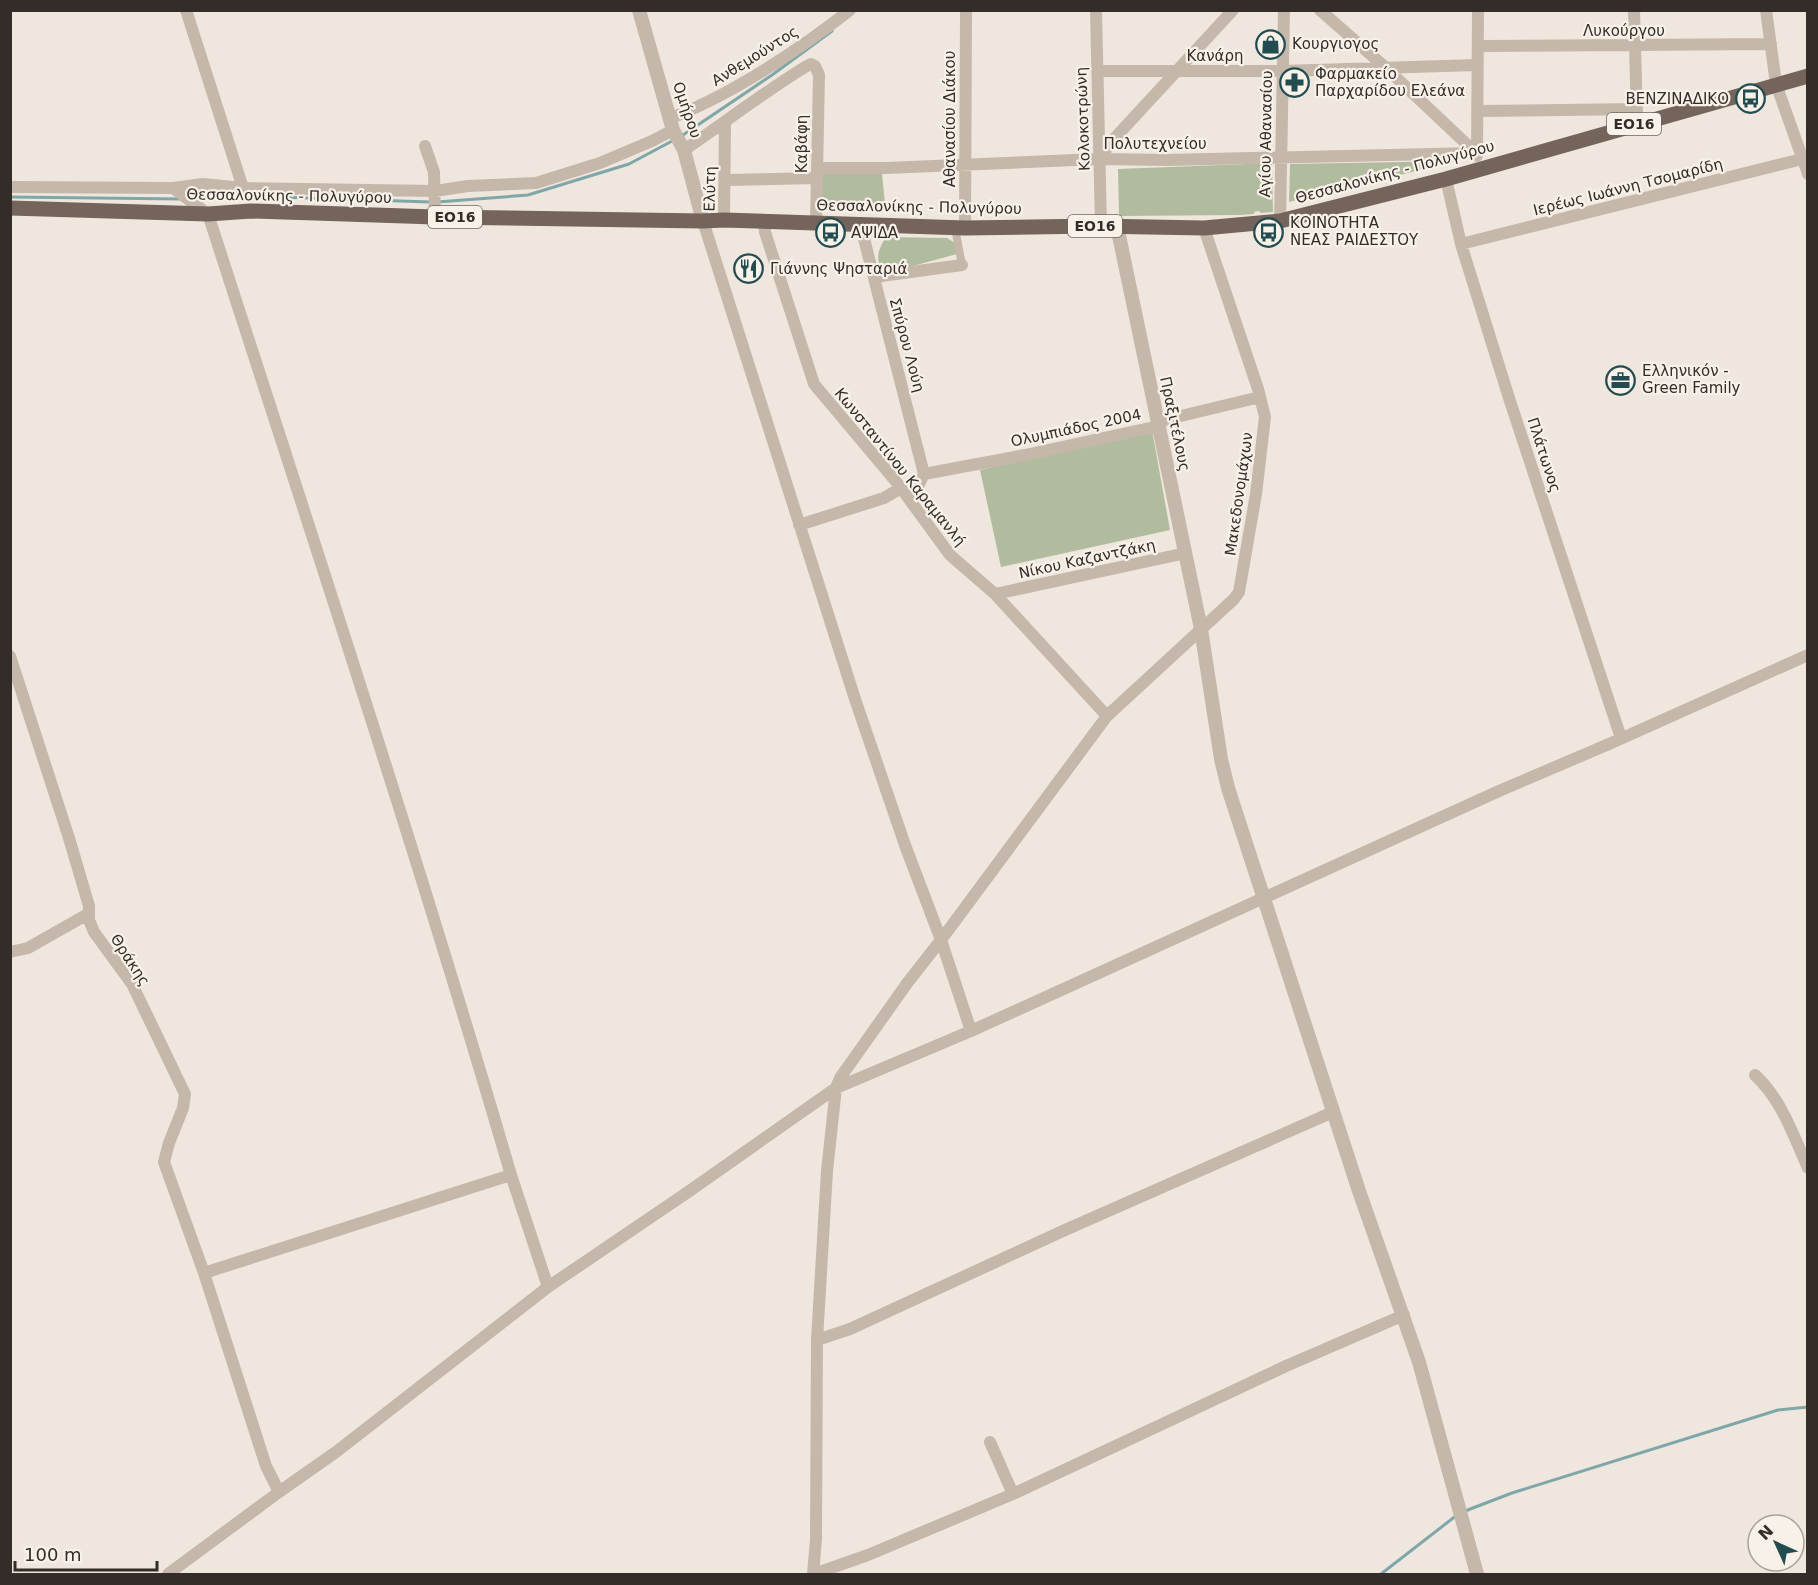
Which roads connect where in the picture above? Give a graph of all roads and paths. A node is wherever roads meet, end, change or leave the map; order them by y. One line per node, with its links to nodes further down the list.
1 (186, 10): 40 (street)
2 (639, 10): 25 (street, Ομήρου)
3 (850, 10): 25 (street, Ανθεμούντος)
4 (966, 10): 32 (street, Αθανασίου Διάκου)
5 (1096, 10): 18 (street, Κολοκοτρώνη)
6 (1233, 10): 17 (street)
7 (1284, 10): 19 (street, Αγίου Αθανασίου)
8 (1320, 10): 16 (street)
9 (1478, 10): 13 (street)
10 (1634, 10): 14 (street)
11 (1766, 10): 12 (street)
12 (1771, 44): 14 (street, Λυκούργου); 21 (street)
13 (1478, 46): 14 (street, Λυκούργου); 15 (street)
14 (1634, 46): 23 (street)
15 (1477, 65): 16 (street, Κανάρη); 22 (street)
16 (1386, 68): 19 (street, Κανάρη); 28 (street)
17 (1177, 70): 18 (street, Κανάρη); 19 (street, Κανάρη); 30 (street)
18 (1096, 71): 30 (street, Κολοκοτρώνη)
19 (1282, 71): 29 (street, Αγίου Αθανασίου)
20 (1808, 76): 21 (main road, Θεσσαλονίκης - Πολυγύρου / ΕΟ16)
21 (1776, 84): 23 (main road, Θεσσαλονίκης - Πολυγύρου / ΕΟ16); 31 (street)
22 (1478, 111): 23 (street); 28 (street)
23 (1637, 116): 33 (main road, Θεσσαλονίκης - Πολυγύρου / ΕΟ16)
24 (725, 122): 27 (street); 34 (street, Καβάφη); 37 (street, Ελύτη)
25 (672, 124): 27 (street, Ομήρου); 41 (street, Ανθεμούντος)
26 (425, 146): 41 (street)
27 (684, 150): 46 (street, Ομήρου)
28 (1476, 153): 29 (street, Πολυτεχνείου); 33 (street)
29 (1281, 157): 30 (street, Πολυτεχνείου); 47 (street, Αγίου Αθανασίου)
30 (1099, 159): 32 (street, Πολυτεχνείου); 51 (street, Κολοκοτρώνη)
31 (1802, 159): 35 (street); 55 (street, Ιερέως Ιωάννη Τσομαρίδη)
32 (965, 164): 34 (street, Πολυτεχνείου); 53 (street, Αθανασίου Διάκου)
33 (1480, 169): 36 (main road, Θεσσαλονίκης - Πολυγύρου / ΕΟ16)
34 (817, 173): 37 (street, Πολυτεχνείου); 49 (street, Καβάφη)
35 (1808, 174)
36 (1446, 179): 47 (main road, Θεσσαλονίκης - Πολυγύρου / ΕΟ16); 55 (street, Πλάτωνος)
37 (725, 180): 45 (street, Ελύτη)
38 (10, 187): 39 (street, Ανθεμούντος)
39 (173, 188): 40 (street, Ανθεμούντος); 43 (street)
40 (243, 188): 41 (street, Ανθεμούντος)
41 (435, 191): 44 (street)
42 (10, 208): 43 (main road, Θεσσαλονίκης - Πολυγύρου / ΕΟ16)
43 (208, 214): 44 (main road, Θεσσαλονίκης - Πολυγύρου / ΕΟ16); 80 (street)
44 (435, 217): 46 (main road, Θεσσαλονίκης - Πολυγύρου / ΕΟ16)
45 (724, 219): 46 (main road, Θεσσαλονίκης - Πολυγύρου / ΕΟ16); 48 (main road, Θεσσαλονίκης - Πολυγύρου / ΕΟ16)
46 (703, 221): 63 (street)
47 (1280, 221): 54 (main road, Θεσσαλονίκης - Πολυγύρου / ΕΟ16)
48 (764, 222): 49 (main road, Θεσσαλονίκης - Πολυγύρου / ΕΟ16); 61 (street, Κωνσταντίνου Καραμανλή)
49 (816, 223): 50 (main road, Θεσσαλονίκης - Πολυγύρου / ΕΟ16)
50 (860, 223): 53 (main road, Θεσσαλονίκης - Πολυγύρου / ΕΟ16); 57 (street, Σπύρου Λούη)
51 (1101, 226): 52 (main road, Θεσσαλονίκης - Πολυγύρου / ΕΟ16); 53 (main road, Θεσσαλονίκης - Πολυγύρου / ΕΟ16)
52 (1117, 226): 54 (main road, Θεσσαλονίκης - Πολυγύρου / ΕΟ16); 59 (street, Πραξιτέλους)
53 (960, 228): 56 (street)
54 (1204, 228): 58 (street, Μακεδονομάχων)
55 (1461, 244): 70 (street, Πλάτωνος)
56 (962, 265): 57 (street)
57 (874, 277): 60 (street, Σπύρου Λούη)
58 (1260, 397): 59 (street, Ολυμπιάδος 2004); 66 (street, Μακεδονομάχων)
59 (1159, 426): 60 (street, Ολυμπιάδος 2004); 64 (street, Πραξιτέλους)
60 (924, 474): 62 (street)
61 (901, 488): 62 (street, Κωνσταντίνου Καραμανλή); 63 (street)
62 (911, 501): 65 (street, Κωνσταντίνου Καραμανλή)
63 (799, 525): 73 (street)
64 (1186, 553): 65 (street, Νίκου Καζαντζάκη); 66 (street, Πραξιτέλους)
65 (996, 594): 69 (street, Κωνσταντίνου Καραμανλή)
66 (1201, 629): 69 (street, Μακεδονομάχων); 71 (street, Πραξιτέλους)
67 (1808, 655): 70 (street)
68 (10, 656): 72 (street, Θράκης)
69 (1107, 716): 73 (street, Μακεδονομάχων)
70 (1621, 738): 71 (street)
71 (1262, 899): 75 (street); 78 (street, Πραξιτέλους)
72 (88, 914): 74 (street); 81 (street, Θράκης)
73 (941, 940): 75 (street); 77 (street, Μακεδονομάχων)
74 (10, 952)
75 (971, 1031): 77 (street)
76 (1755, 1075): 79 (street)
77 (836, 1088): 82 (street); 84 (street)
78 (1333, 1112): 83 (street, Πραξιτέλους); 84 (street)
79 (1808, 1168)
80 (512, 1175): 81 (street); 82 (street)
81 (204, 1273): 86 (street, Θράκης)
82 (548, 1287): 86 (street)
83 (1404, 1315): 87 (street); 88 (street, Πραξιτέλους)
84 (817, 1340): 90 (street)
85 (990, 1442): 87 (street)
86 (279, 1492): 89 (street)
87 (1013, 1494): 90 (street)
88 (1477, 1574)
89 (168, 1575)
90 (814, 1575)

